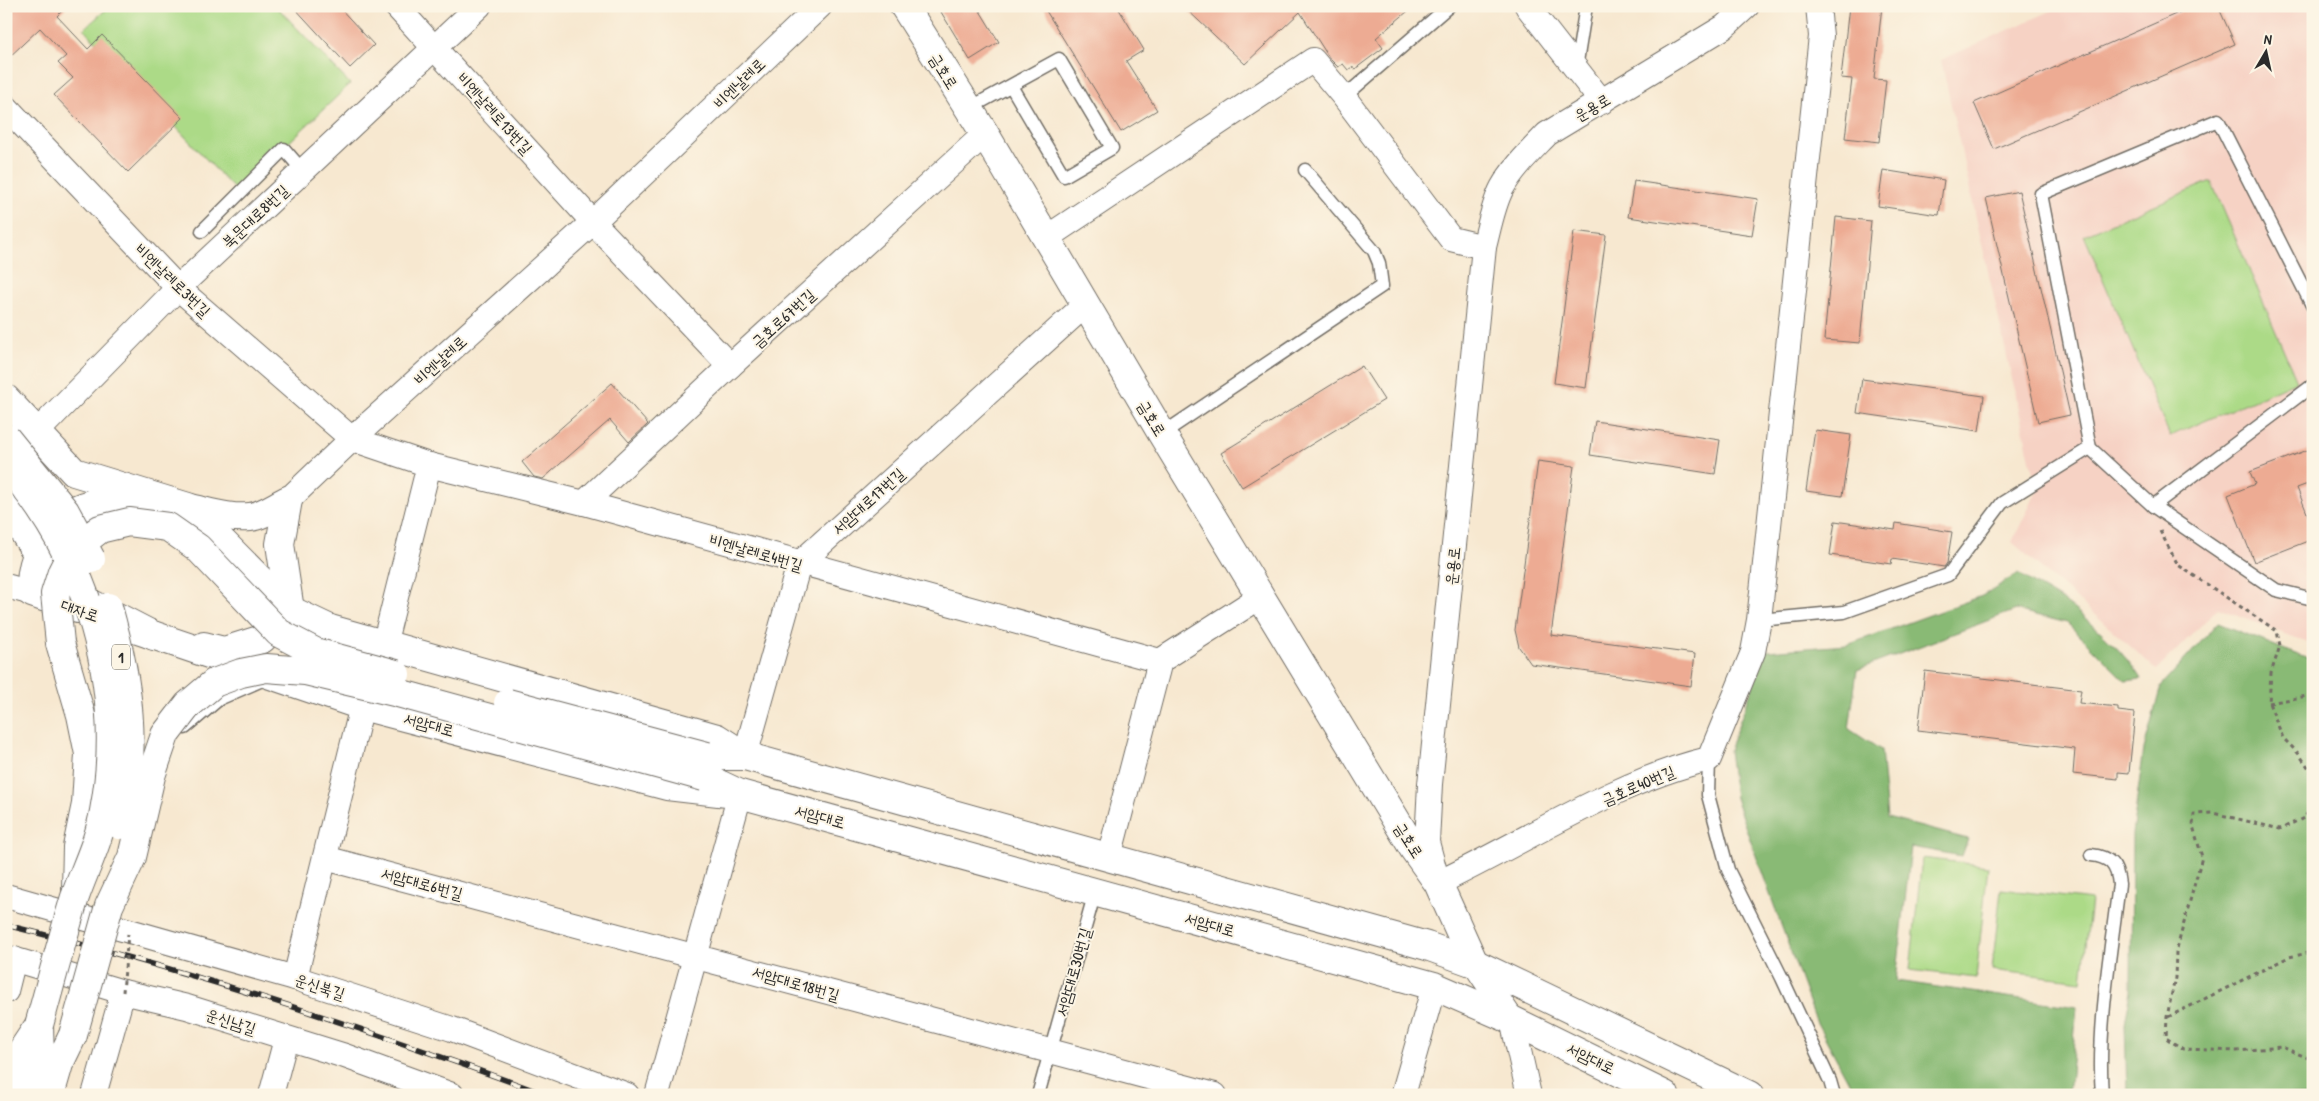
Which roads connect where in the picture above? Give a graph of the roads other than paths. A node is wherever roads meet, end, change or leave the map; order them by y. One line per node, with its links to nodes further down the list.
1 (396, 6): 10 (street, 비엔날레로13번길)
2 (479, 6): 10 (street, 북문대로8번길)
3 (820, 6): 20 (street, 비엔날레로)
4 (904, 6): 16 (main road, 금호로)
5 (1449, 6): 13 (lane)
6 (1527, 6): 11 (street)
7 (1586, 6): 11 (lane)
8 (1747, 6): 14 (street, 운용로)
9 (1818, 6): 49 (street)
10 (435, 47): 19 (street, 북문대로8번길); 20 (street, 비엔날레로13번길)
11 (1575, 71): 14 (street)
12 (1011, 86): 12 (lane); 16 (lane)
13 (1344, 97): 22 (street); 23 (street)
14 (1602, 102): 23 (street, 운용로)
15 (6, 107): 24 (street, 비엔날레로3번길)
16 (968, 109): 17 (main road, 금호로)
17 (984, 134): 22 (main road, 금호로); 27 (street, 금호로67번길)
18 (1305, 170): 31 (lane)
19 (303, 171): 21 (lane); 24 (street, 북문대로8번길)
20 (593, 222): 27 (street); 33 (street, 비엔날레로)
21 (202, 232)
22 (1046, 238): 25 (main road, 금호로)
23 (1484, 247): 62 (street, 운용로)
24 (178, 288): 30 (street, 북문대로8번길); 33 (street, 비엔날레로3번길)
25 (1085, 305): 31 (main road, 금호로); 43 (street, 서암대로17번길)
26 (2313, 307): 34 (lane)
27 (730, 366): 39 (street, 금호로67번길)
28 (2313, 385): 38 (lane)
29 (6, 399): 30 (main road)
30 (37, 432): 41 (main road)
31 (1162, 434): 46 (main road, 금호로)
32 (6, 438): 67 (main road, 1, bridge)
33 (352, 439): 36 (street, 비엔날레로4번길); 37 (street, 비엔날레로)
34 (2090, 448): 38 (lane); 49 (lane)
35 (6, 465): 64 (main road, 1, bridge)
36 (429, 465): 39 (street, 비엔날레로4번길); 51 (street)
37 (288, 500): 41 (main road); 48 (main road)
38 (2149, 502): 47 (lane)
39 (584, 504): 43 (street, 비엔날레로4번길)
40 (6, 506): 42 (main road)
41 (188, 508): 42 (main road); 48 (main road)
42 (37, 553): 45 (main road); 50 (main road)
43 (799, 564): 52 (street, 비엔날레로4번길); 55 (street)
44 (6, 586): 45 (street, 대자로)
45 (32, 593): 50 (main road, 대자로)
46 (1260, 597): 52 (street); 62 (main road, 금호로)
47 (2313, 599)
48 (290, 610): 50 (main road); 51 (main road)
49 (1759, 620): 56 (street)
50 (154, 636): 53 (main road, 서암대로)
51 (384, 644): 55 (main road)
52 (1160, 661): 60 (street)
53 (273, 676): 54 (main road, 서암대로); 67 (lane)
54 (362, 706): 58 (main road, 서암대로); 61 (street)
55 (744, 756): 57 (main road); 60 (main road)
56 (1709, 759): 62 (street, 금호로40번길); 95 (lane)
57 (706, 766): 58 (main road, 서암대로); 64 (main road, bridge); 67 (main road, bridge)
58 (740, 794): 63 (main road, 서암대로); 68 (street)
59 (2091, 855): 96 (lane)
60 (1109, 857): 70 (main road)
61 (325, 858): 66 (street, 서암대로6번길); 71 (street)
62 (1438, 883): 70 (main road, 금호로)
63 (1095, 892): 72 (main road, 서암대로); 79 (lane, 서암대로30번길)
64 (76, 895): 76 (main road, 1, bridge)
65 (6, 896): 67 (street, 운신북길)
66 (519, 909): 68 (street, 서암대로18번길)
67 (117, 920): 71 (street, 운신북길); 77 (main road, 1, bridge)
68 (697, 955): 79 (street, 서암대로18번길); 88 (street)
69 (10, 958): 73 (street); 74 (street, 운신남길)
70 (1474, 963): 75 (street, 금호로); 94 (main road)
71 (295, 978): 87 (street, 운신북길)
72 (1434, 986): 75 (main road, 서암대로); 91 (street)
73 (6, 991)
74 (122, 992): 78 (street, 운신남길); 84 (street)
75 (1512, 1020): 92 (street, 금호로); 93 (main road, 서암대로)
76 (38, 1025): 80 (main road); 81 (main road, 1)
77 (73, 1035): 82 (main road, 1); 83 (main road)
78 (286, 1039): 85 (street); 86 (street, 운신남길)
79 (1050, 1051): 89 (lane, 서암대로30번길); 90 (street)
80 (8, 1095)
81 (30, 1095)
82 (50, 1095)
83 (69, 1095)
84 (94, 1095)
85 (271, 1095)
86 (452, 1095)
87 (627, 1095)
88 (658, 1095)
89 (1038, 1095)
90 (1216, 1095)
91 (1403, 1095)
92 (1529, 1095)
93 (1665, 1095)
94 (1749, 1095)
95 (1834, 1095)
96 (2102, 1095)

